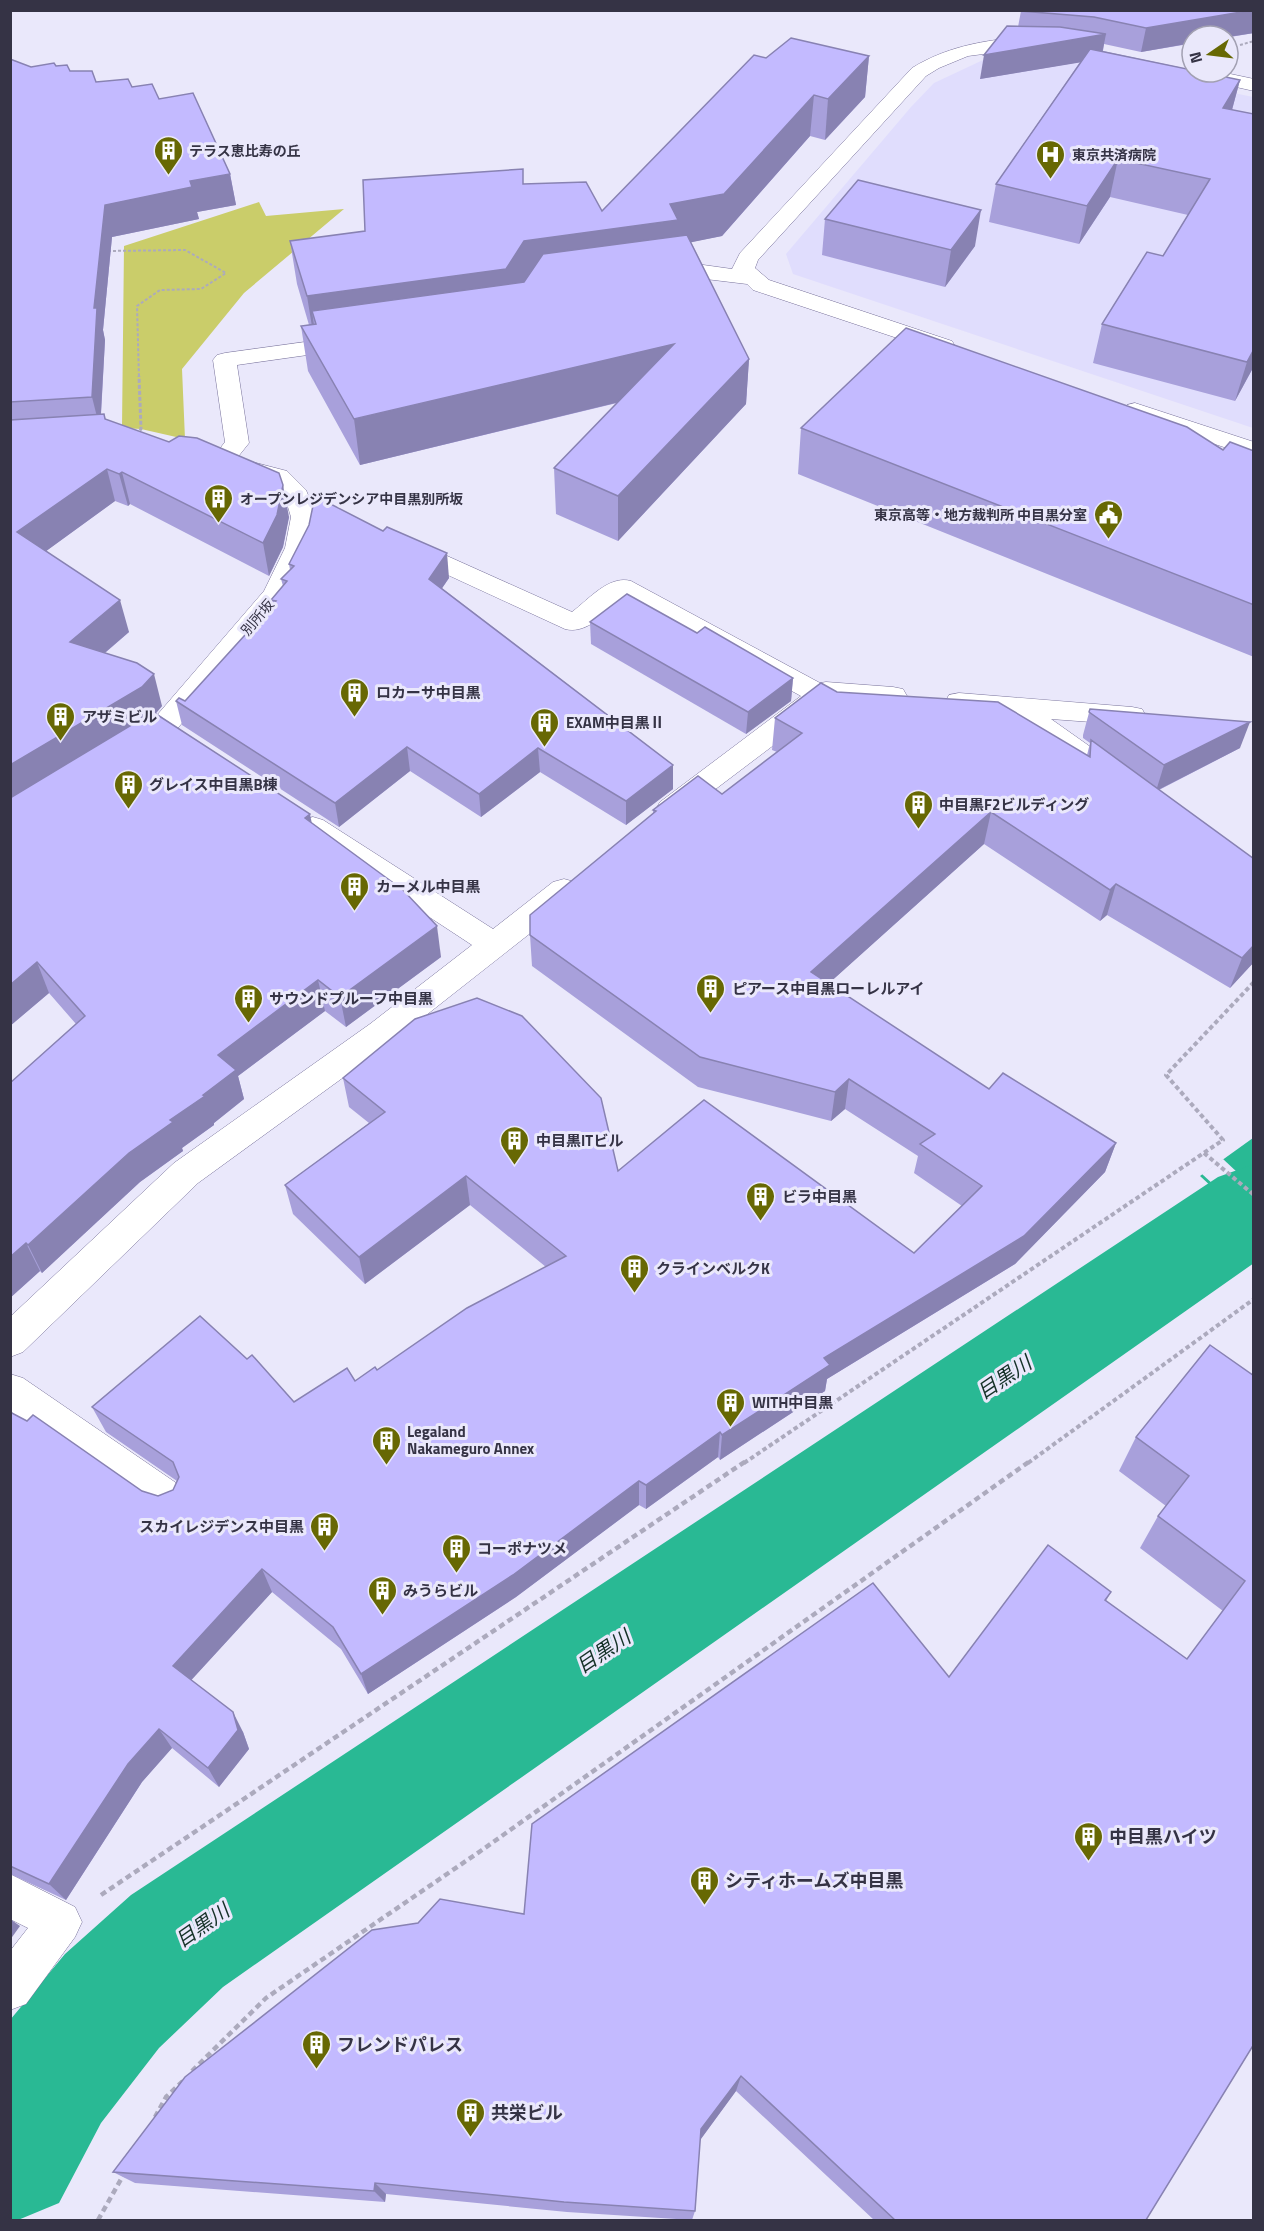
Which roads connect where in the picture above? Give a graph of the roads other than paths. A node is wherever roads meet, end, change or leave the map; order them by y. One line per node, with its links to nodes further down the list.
1 (1058, 44): 5 (street)
2 (1171, 67): 3 (street)
3 (1180, 69)
4 (642, 277): 5 (street)
5 (751, 278): 7 (street)
6 (366, 341): 11 (street)
7 (963, 352)
8 (1119, 405): 10 (street)
9 (132, 440): 11 (street)
10 (1254, 450)
11 (223, 460): 12 (street)
12 (297, 495): 13 (street); 18 (street, 別所坂)
13 (327, 509)
14 (381, 534): 15 (street)
15 (820, 695): 16 (street); 21 (street)
16 (1015, 706): 17 (street); 19 (street)
17 (1158, 719)
18 (111, 759)
19 (1122, 784)
20 (292, 813): 23 (street)
21 (645, 828)
22 (588, 872): 23 (street)
23 (493, 944): 24 (street)
24 (10, 1341)
25 (10, 1390): 26 (street)
26 (169, 1500)
27 (10, 1895): 28 (street)
28 (10, 1988)

